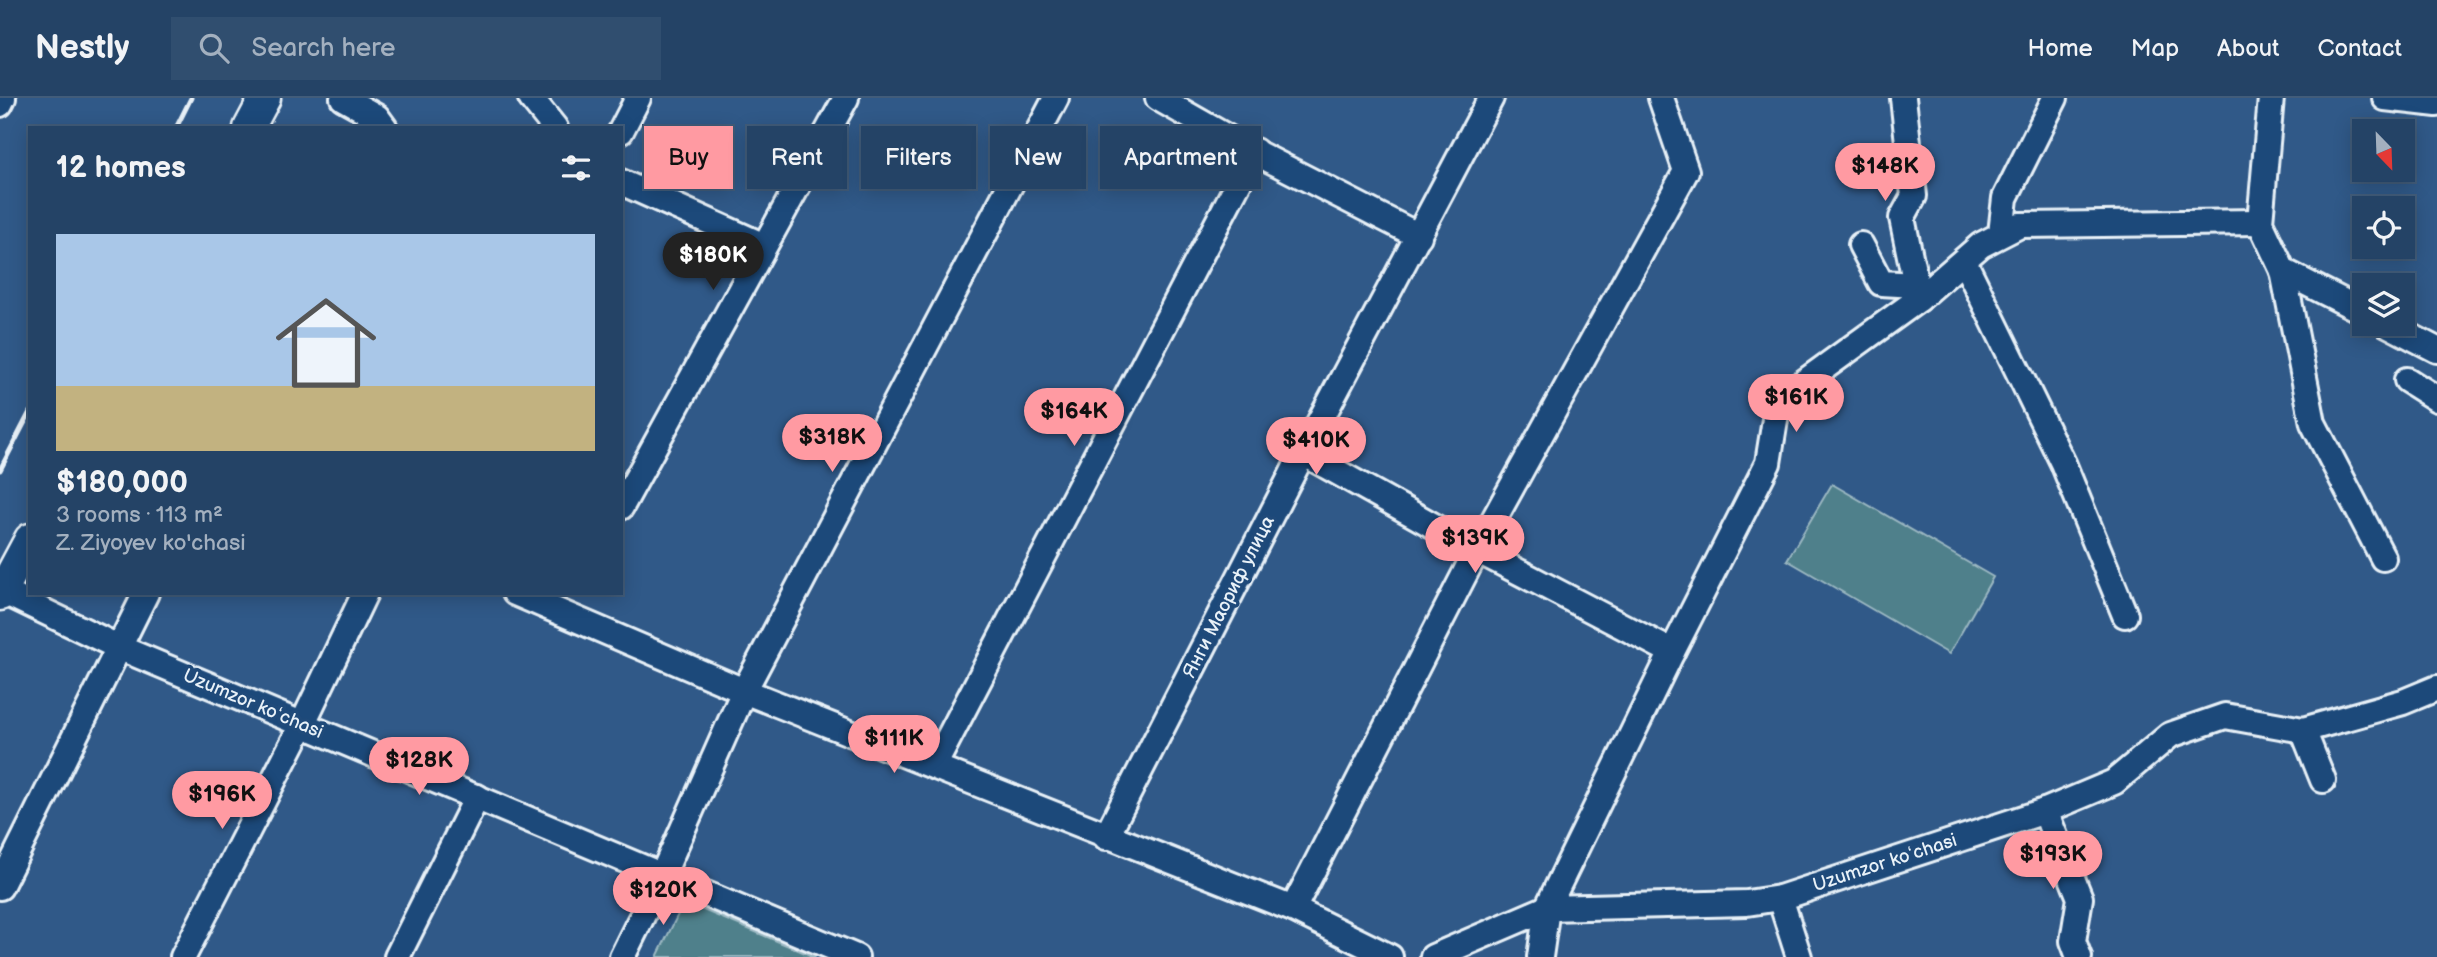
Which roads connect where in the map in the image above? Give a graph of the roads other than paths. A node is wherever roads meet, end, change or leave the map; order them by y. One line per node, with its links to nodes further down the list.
1 (3, 98): 15 (street)
2 (265, 98): 17 (main road)
3 (343, 98): 18 (street)
4 (531, 98): 19 (street)
5 (638, 98): 21 (street)
6 (846, 98): 29 (street)
7 (1056, 98): 52 (street)
8 (1158, 98): 20 (street)
9 (1490, 98): 27 (street, Янги Маориф улица)
10 (1661, 98): 41 (street)
11 (1903, 98): 32 (street)
12 (2055, 98): 26 (street)
13 (2272, 98): 25 (street)
14 (2385, 98): 16 (street)
15 (0, 104)
16 (2437, 104)
17 (250, 126)
18 (384, 126)
19 (553, 126)
20 (1209, 126)
21 (623, 127)
22 (1261, 154): 27 (street)
23 (623, 183): 29 (street)
24 (1235, 189): 55 (street)
25 (2260, 222): 26 (street); 31 (street)
26 (2001, 233): 30 (street)
27 (1419, 236): 38 (street, Янги Маориф улица)
28 (1861, 244): 32 (street)
29 (764, 246): 39 (street)
30 (1964, 261): 32 (street); 48 (street)
31 (2283, 271): 33 (street); 42 (street)
32 (1918, 292): 50 (street)
33 (2352, 306)
34 (2410, 336): 35 (street)
35 (2437, 350)
36 (2407, 380): 37 (street)
37 (2437, 399)
38 (1303, 453): 41 (street); 59 (street, Янги Маориф улица)
39 (623, 503)
40 (28, 543): 43 (main road)
41 (1477, 550): 50 (street); 64 (street)
42 (2384, 558)
43 (1, 593): 49 (street, Uzumzor koʻchasi)
44 (145, 595): 49 (street)
45 (364, 595): 53 (street)
46 (526, 595): 47 (street)
47 (569, 603): 52 (street)
48 (2125, 615)
49 (118, 647): 53 (street, Uzumzor koʻchasi); 61 (street)
50 (1672, 652): 63 (street)
51 (2437, 688): 54 (street, Uzumzor koʻchasi)
52 (744, 691): 55 (street); 60 (street)
53 (302, 725): 57 (street, Uzumzor koʻchasi); 65 (street)
54 (2303, 730): 56 (street); 58 (street, Uzumzor koʻchasi)
55 (934, 766): 59 (street)
56 (2323, 780)
57 (477, 797): 60 (street, Uzumzor koʻchasi); 66 (street)
58 (2045, 811): 62 (street, Uzumzor koʻchasi); 73 (street)
59 (1106, 837): 64 (street)
60 (662, 876): 67 (street); 68 (street, Uzumzor koʻchasi)
61 (0, 887)
62 (1780, 898): 63 (street, Uzumzor koʻchasi); 72 (street)
63 (1547, 908): 70 (street, Uzumzor koʻchasi); 71 (street)
64 (1293, 909): 69 (street)
65 (183, 957)
66 (397, 957)
67 (622, 957)
68 (856, 957)
69 (1390, 957)
70 (1433, 957)
71 (1540, 957)
72 (1798, 957)
73 (2079, 957)

